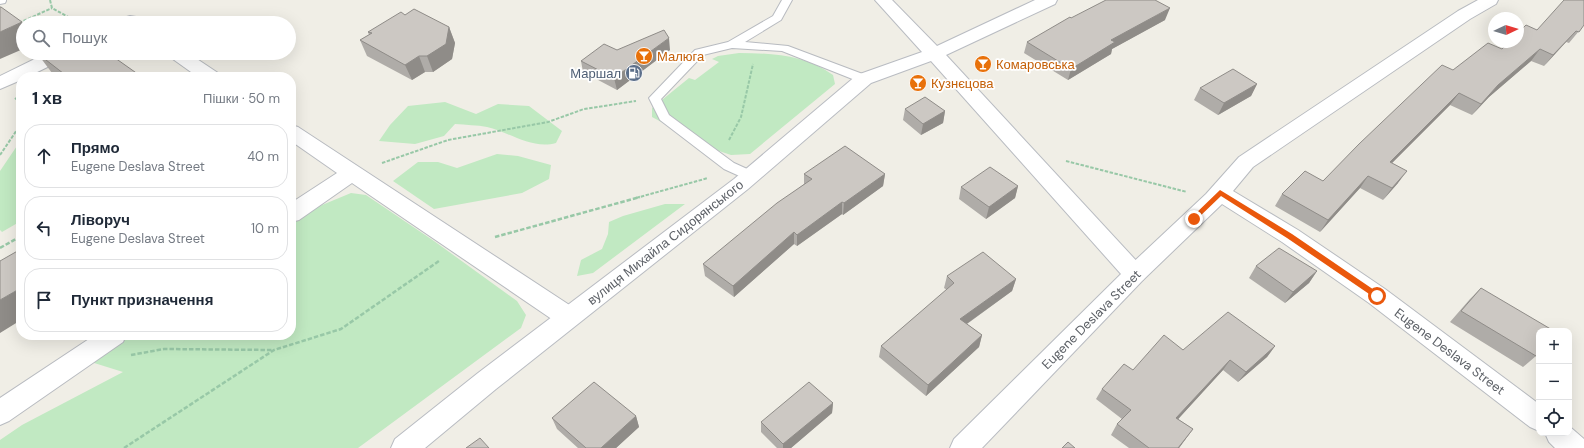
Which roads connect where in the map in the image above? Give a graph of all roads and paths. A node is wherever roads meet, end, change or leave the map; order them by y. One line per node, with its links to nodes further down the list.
1 (50, 0): 6 (path)
2 (787, 0): 11 (lane)
3 (883, 0): 13 (street)
4 (1049, 0): 13 (street, вулиця Михайла Сидорянського)
5 (1490, 0): 29 (street, Eugene Deslava Street)
6 (52, 8): 7 (path); 8 (path)
7 (34, 16)
8 (66, 16)
9 (16, 24): 10 (path)
10 (13, 25)
11 (732, 45): 12 (lane); 21 (lane)
12 (757, 45): 19 (lane); 26 (path)
13 (934, 54): 19 (street, вулиця Михайла Сидорянського); 34 (street)
14 (47, 60): 16 (street)
15 (186, 60): 17 (street)
16 (21, 72)
17 (204, 72)
18 (16, 75): 20 (street)
19 (864, 79): 28 (street, вулиця Михайла Сидорянського)
20 (0, 82)
21 (655, 98): 26 (lane); 27 (path)
22 (16, 131): 24 (path)
23 (296, 135): 27 (street)
24 (0, 155)
25 (1060, 160): 29 (path)
26 (730, 166): 28 (lane); 32 (path)
27 (351, 173): 30 (street); 32 (street)
28 (751, 176): 35 (street, вулиця Михайла Сидорянського)
29 (1217, 196): 34 (street, Eugene Deslava Street); 39 (street, Eugene Deslava Street)
30 (296, 211)
31 (16, 239): 33 (path)
32 (460, 247): 35 (street); 37 (path)
33 (0, 248)
34 (1135, 274): 43 (street, Eugene Deslava Street)
35 (568, 317): 42 (street, вулиця Михайла Сидорянського)
36 (120, 345): 37 (path); 38 (street)
37 (274, 350): 41 (path)
38 (0, 413)
39 (1536, 417)
40 (1561, 436): 44 (street)
41 (124, 448)
42 (405, 448)
43 (964, 448)
44 (1574, 448)

